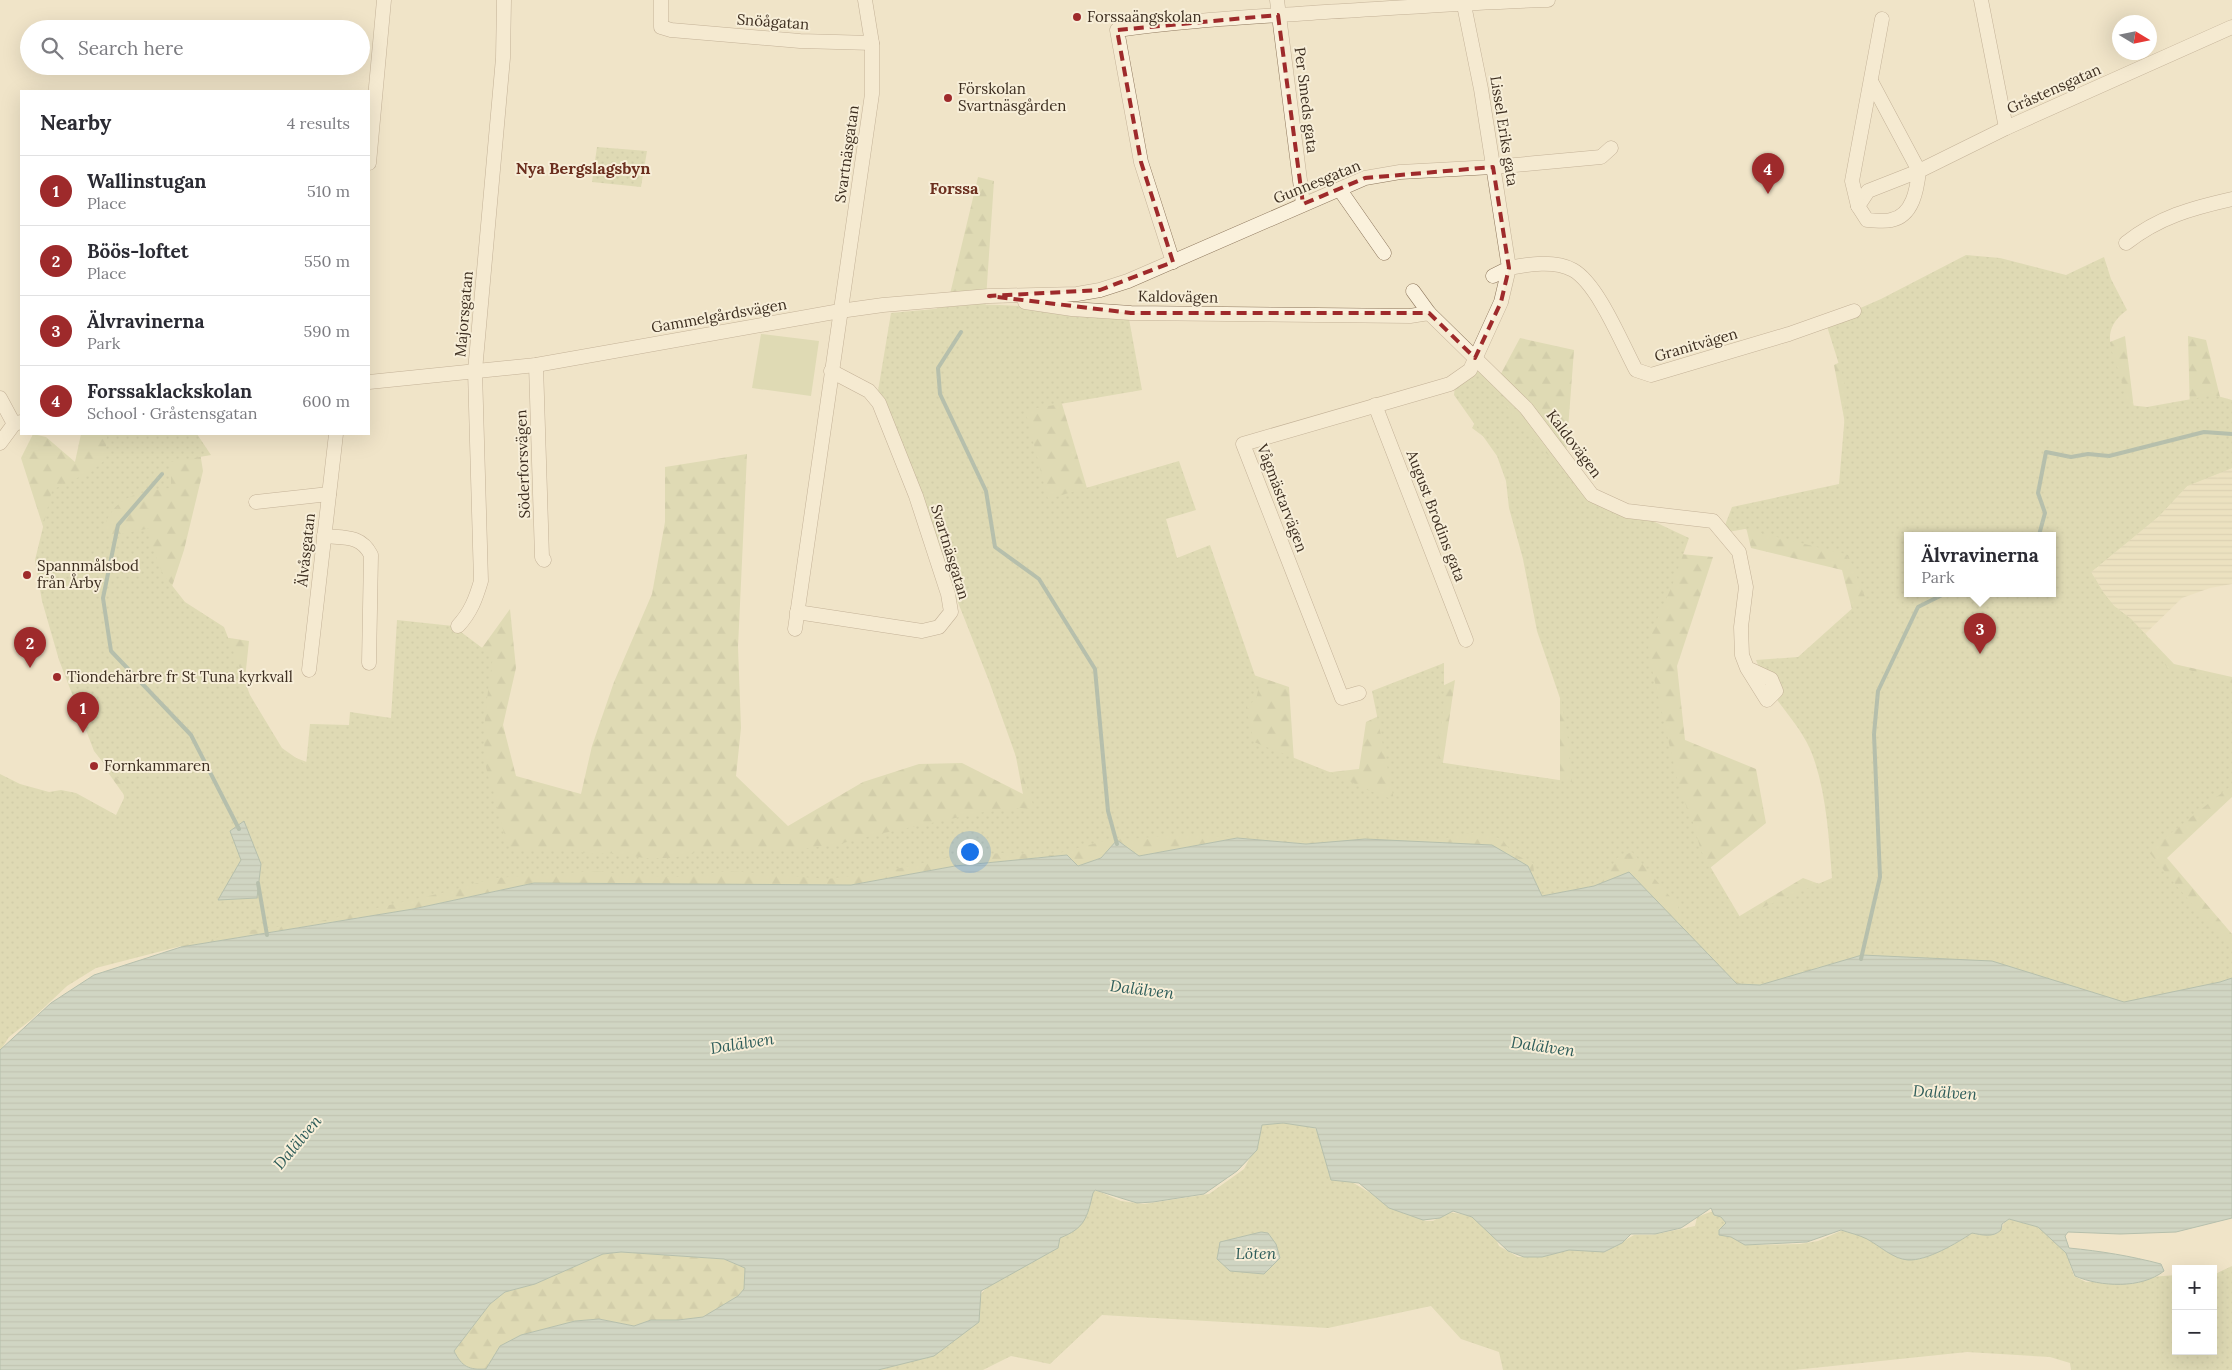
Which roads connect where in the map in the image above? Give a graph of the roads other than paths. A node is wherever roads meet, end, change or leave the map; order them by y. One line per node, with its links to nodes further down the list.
1 (384, 0): 17 (street)
2 (504, 0): 38 (street, Majorsgatan)
3 (661, 0): 13 (street, Snöågatan)
4 (865, 0): 13 (street, Svartnäsgatan)
5 (1276, 0): 10 (street, Per Smeds gata)
6 (1548, 0): 8 (street)
7 (1981, 0): 15 (street)
8 (1463, 1): 9 (street); 18 (street, Lissel Eriks gata)
9 (1416, 3): 10 (street)
10 (1278, 15): 22 (street, Per Smeds gata); 26 (street)
11 (1882, 19): 14 (street)
12 (2232, 27): 15 (street, Gråstensgatan)
13 (872, 43): 32 (street, Svartnäsgatan)
14 (1872, 83): 19 (street); 23 (street)
15 (2006, 128): 19 (street, Gråstensgatan)
16 (1611, 148): 18 (street, Gunnesgatan)
17 (370, 152)
18 (1493, 167): 20 (street, Gunnesgatan); 27 (street, Lissel Eriks gata)
19 (1919, 171): 23 (street, Gråstensgatan); 23 (street)
20 (1340, 190): 22 (street, Gunnesgatan); 25 (street)
21 (2232, 199): 24 (street)
22 (1303, 204): 26 (street, Gunnesgatan)
23 (1858, 206)
24 (2126, 243)
25 (1384, 253)
26 (1172, 262): 30 (street, Gunnesgatan)
27 (1509, 268): 28 (street, Granitvägen); 33 (street, Granitvägen); 35 (street)
28 (1493, 276)
29 (1413, 292): 34 (street, Kaldovägen)
30 (1077, 294): 31 (street, Gammelgårdsvägen)
31 (989, 296): 32 (street, Gammelgårdsvägen); 34 (street, Kaldovägen)
32 (840, 311): 36 (street, Gammelgårdsvägen); 37 (street, Svartnäsgatan)
33 (1854, 311)
34 (1429, 313): 35 (street, Kaldovägen)
35 (1474, 358): 41 (street, Vågmästarvägen); 56 (street, Kaldovägen)
36 (536, 365): 38 (street, Gammelgårdsvägen); 48 (street, Söderforsvägen)
37 (831, 371): 49 (street, Svartnäsgatan); 49 (street, Svartnäsgatan)
38 (475, 372): 39 (street, Gammelgårdsvägen); 50 (street, Majorsgatan)
39 (370, 382)
40 (0, 398): 42 (street)
41 (1375, 405): 52 (street, August Brodins gata); 55 (street, Vågmästarvägen)
42 (18, 423): 44 (street)
43 (336, 435): 45 (street, Älvåsgatan)
44 (0, 443)
45 (329, 494): 46 (street); 47 (street, Älvåsgatan)
46 (256, 502)
47 (324, 536): 53 (street); 54 (street, Älvåsgatan)
48 (544, 560)
49 (797, 612): 51 (street, Svartnäsgatan)
50 (458, 626)
51 (795, 629)
52 (1466, 640)
53 (369, 664)
54 (309, 670)
55 (1359, 693)
56 (1767, 700)

